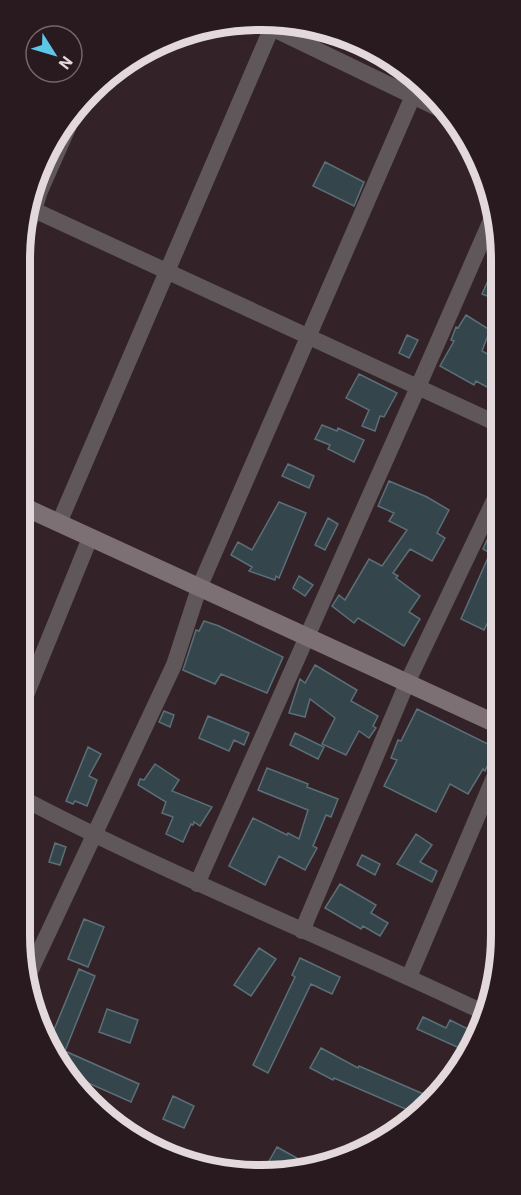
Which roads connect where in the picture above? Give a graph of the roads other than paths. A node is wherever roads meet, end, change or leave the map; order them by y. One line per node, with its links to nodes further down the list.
1 (263, 30): 9 (street)
2 (277, 30): 3 (street)
3 (413, 88)
4 (415, 90): 10 (street)
5 (54, 160): 6 (street)
6 (44, 182)
7 (36, 208): 9 (street)
8 (488, 226): 11 (street)
9 (167, 272): 10 (street); 15 (street)
10 (309, 337): 11 (street); 17 (street)
11 (418, 387): 12 (street); 18 (street)
12 (491, 421)
13 (491, 507): 19 (street)
14 (30, 510): 15 (street)
15 (59, 523): 16 (street)
16 (90, 538): 17 (street); 20 (street)
17 (199, 588): 18 (street); 24 (street)
18 (307, 637): 19 (street); 25 (street)
19 (407, 683): 21 (street); 26 (street)
20 (30, 685)
21 (491, 721)
22 (491, 784): 28 (street)
23 (30, 802): 24 (street)
24 (94, 836): 25 (street); 27 (street)
25 (196, 884): 26 (street)
26 (302, 931): 28 (street)
27 (32, 967)
28 (409, 977): 29 (street)
29 (479, 1010)

